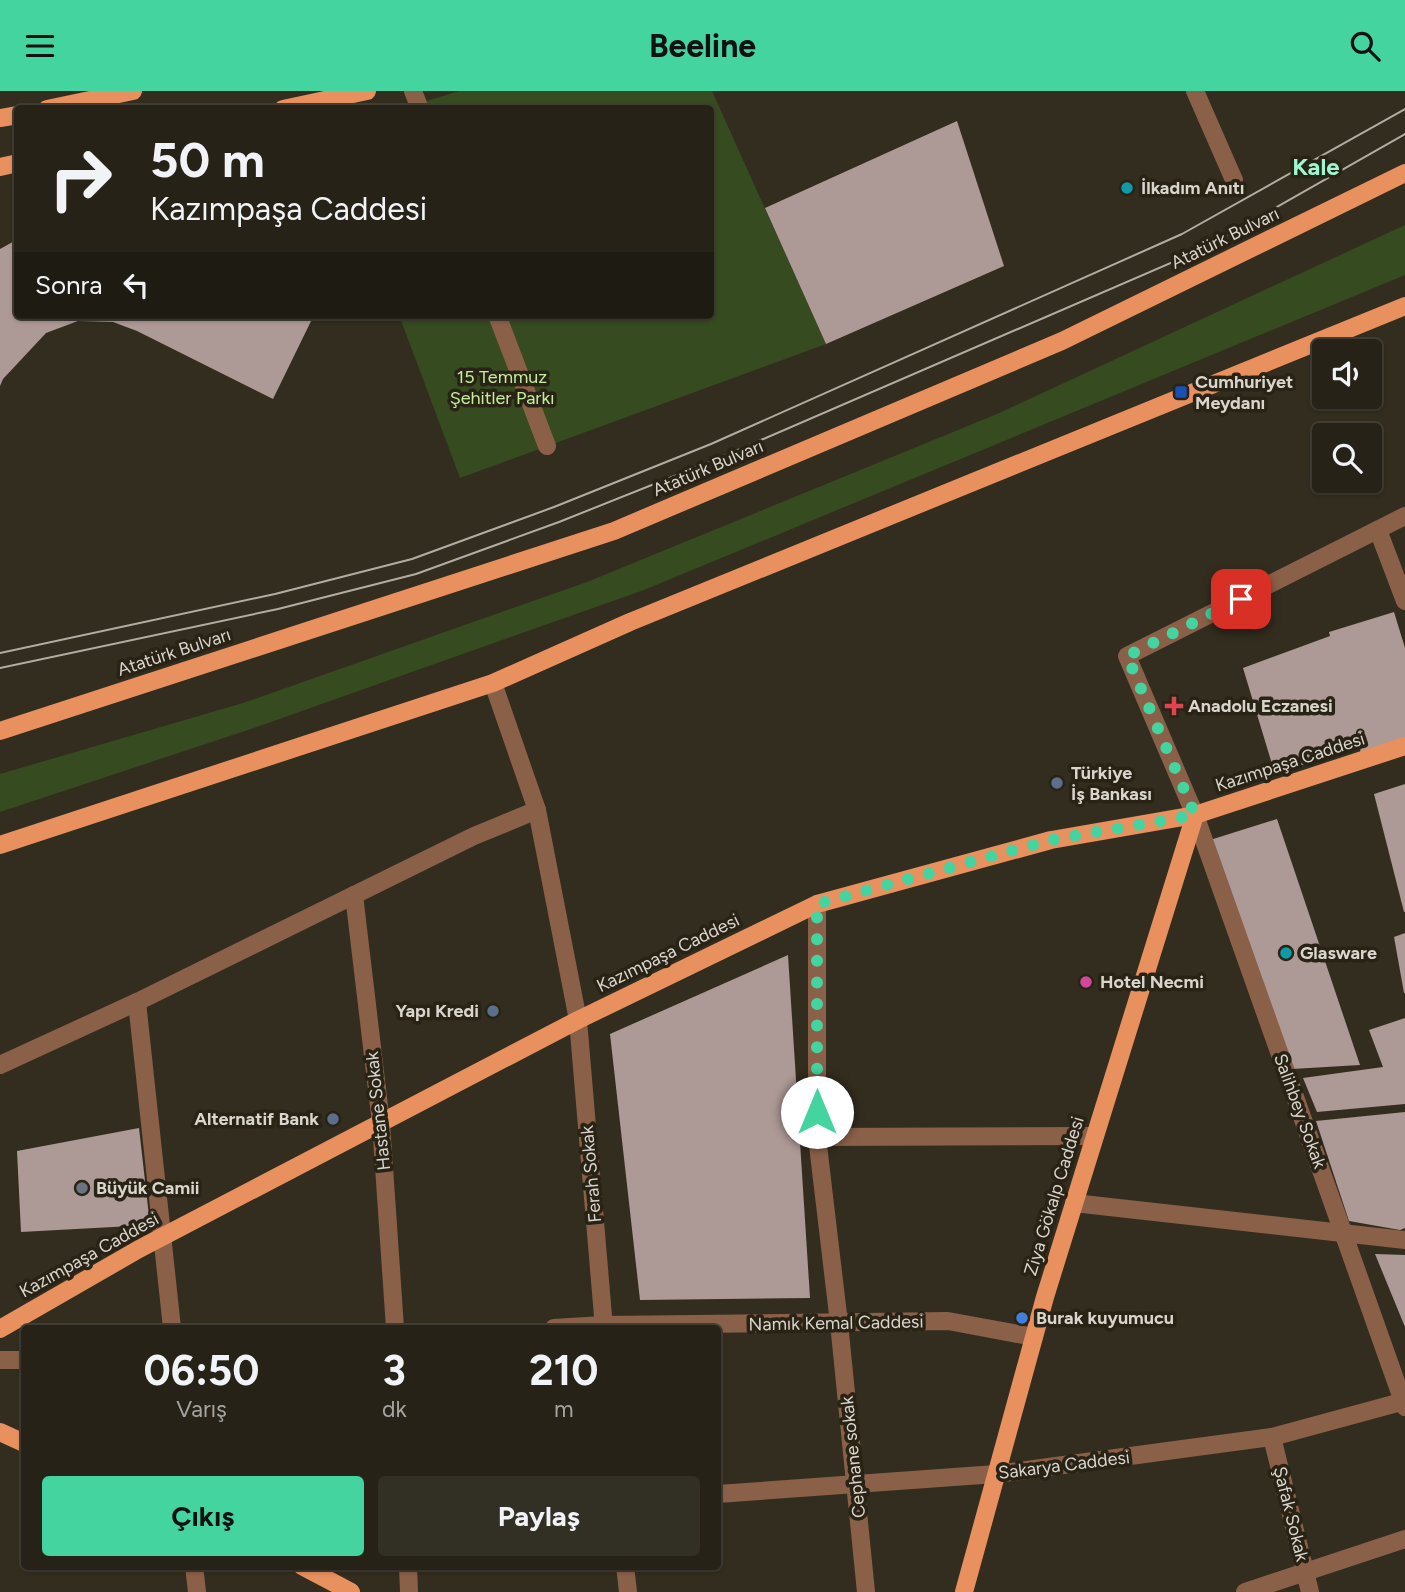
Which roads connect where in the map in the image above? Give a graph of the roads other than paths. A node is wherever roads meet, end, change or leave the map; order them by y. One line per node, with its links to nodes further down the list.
1 (133, 91): 4 (main road)
2 (367, 91): 5 (main road)
3 (1195, 91): 7 (street)
4 (66, 105)
5 (302, 105)
6 (1405, 173): 15 (main road, Atatürk Bulvarı)
7 (1234, 180)
8 (1405, 306): 14 (main road)
9 (499, 319): 10 (street)
10 (547, 446)
11 (1405, 516): 12 (street)
12 (1378, 530): 13 (street); 18 (street, Salihbey Sokak)
13 (1405, 601)
14 (493, 683): 17 (street, Ferah Sokak); 19 (main road)
15 (0, 731)
16 (1405, 746): 18 (main road, Kazımpaşa Caddesi)
17 (537, 810): 20 (street); 23 (street, Ferah Sokak)
18 (1195, 815): 21 (main road, Kazımpaşa Caddesi); 26 (main road, Ziya Gökalp Caddesi); 29 (street, Salihbey Sokak)
19 (0, 845)
20 (354, 895): 22 (street); 25 (street, Hastane Sokak)
21 (817, 904): 23 (main road, Kazımpaşa Caddesi); 27 (street)
22 (137, 1002): 24 (street); 30 (street)
23 (578, 1020): 25 (main road, Kazımpaşa Caddesi); 35 (street, Ferah Sokak)
24 (0, 1065)
25 (381, 1123): 30 (main road, Kazımpaşa Caddesi); 34 (street, Hastane Sokak)
26 (1095, 1136): 27 (street); 28 (main road, Ziya Gökalp Caddesi)
27 (817, 1137): 32 (street)
28 (1074, 1203): 29 (street); 38 (main road, Ziya Gökalp Caddesi)
29 (1343, 1233): 31 (street); 41 (street, Salihbey Sokak)
30 (163, 1237): 33 (street); 37 (main road, Kazımpaşa Caddesi)
31 (1405, 1240)
32 (839, 1323): 36 (street, Namık Kemal Caddesi); 38 (street, Namık Kemal Caddesi); 46 (street, Cephane sokak)
33 (172, 1325)
34 (395, 1325)
35 (603, 1325)
36 (721, 1325)
37 (0, 1329)
38 (1034, 1338): 45 (main road, Ziya Gökalp Caddesi)
39 (0, 1360): 40 (street)
40 (21, 1360)
41 (1405, 1403): 43 (street, Sakarya Caddesi)
42 (0, 1431): 44 (main road)
43 (1272, 1437): 45 (street, Sakarya Caddesi); 53 (street, Şafak Sokak)
44 (21, 1442)
45 (996, 1474): 46 (street, Sakarya Caddesi); 59 (main road, Ziya Gökalp Caddesi)
46 (856, 1484): 47 (street, Sakarya Caddesi); 58 (street, Cephane sokak)
47 (721, 1494)
48 (1405, 1539): 53 (street)
49 (194, 1570): 54 (street)
50 (310, 1570): 55 (main road)
51 (408, 1570): 56 (street)
52 (625, 1570): 57 (street)
53 (1306, 1573): 60 (street); 61 (street, Şafak Sokak)
54 (197, 1592)
55 (351, 1592)
56 (409, 1592)
57 (628, 1592)
58 (866, 1592)
59 (964, 1592)
60 (1245, 1592)
61 (1310, 1592)

